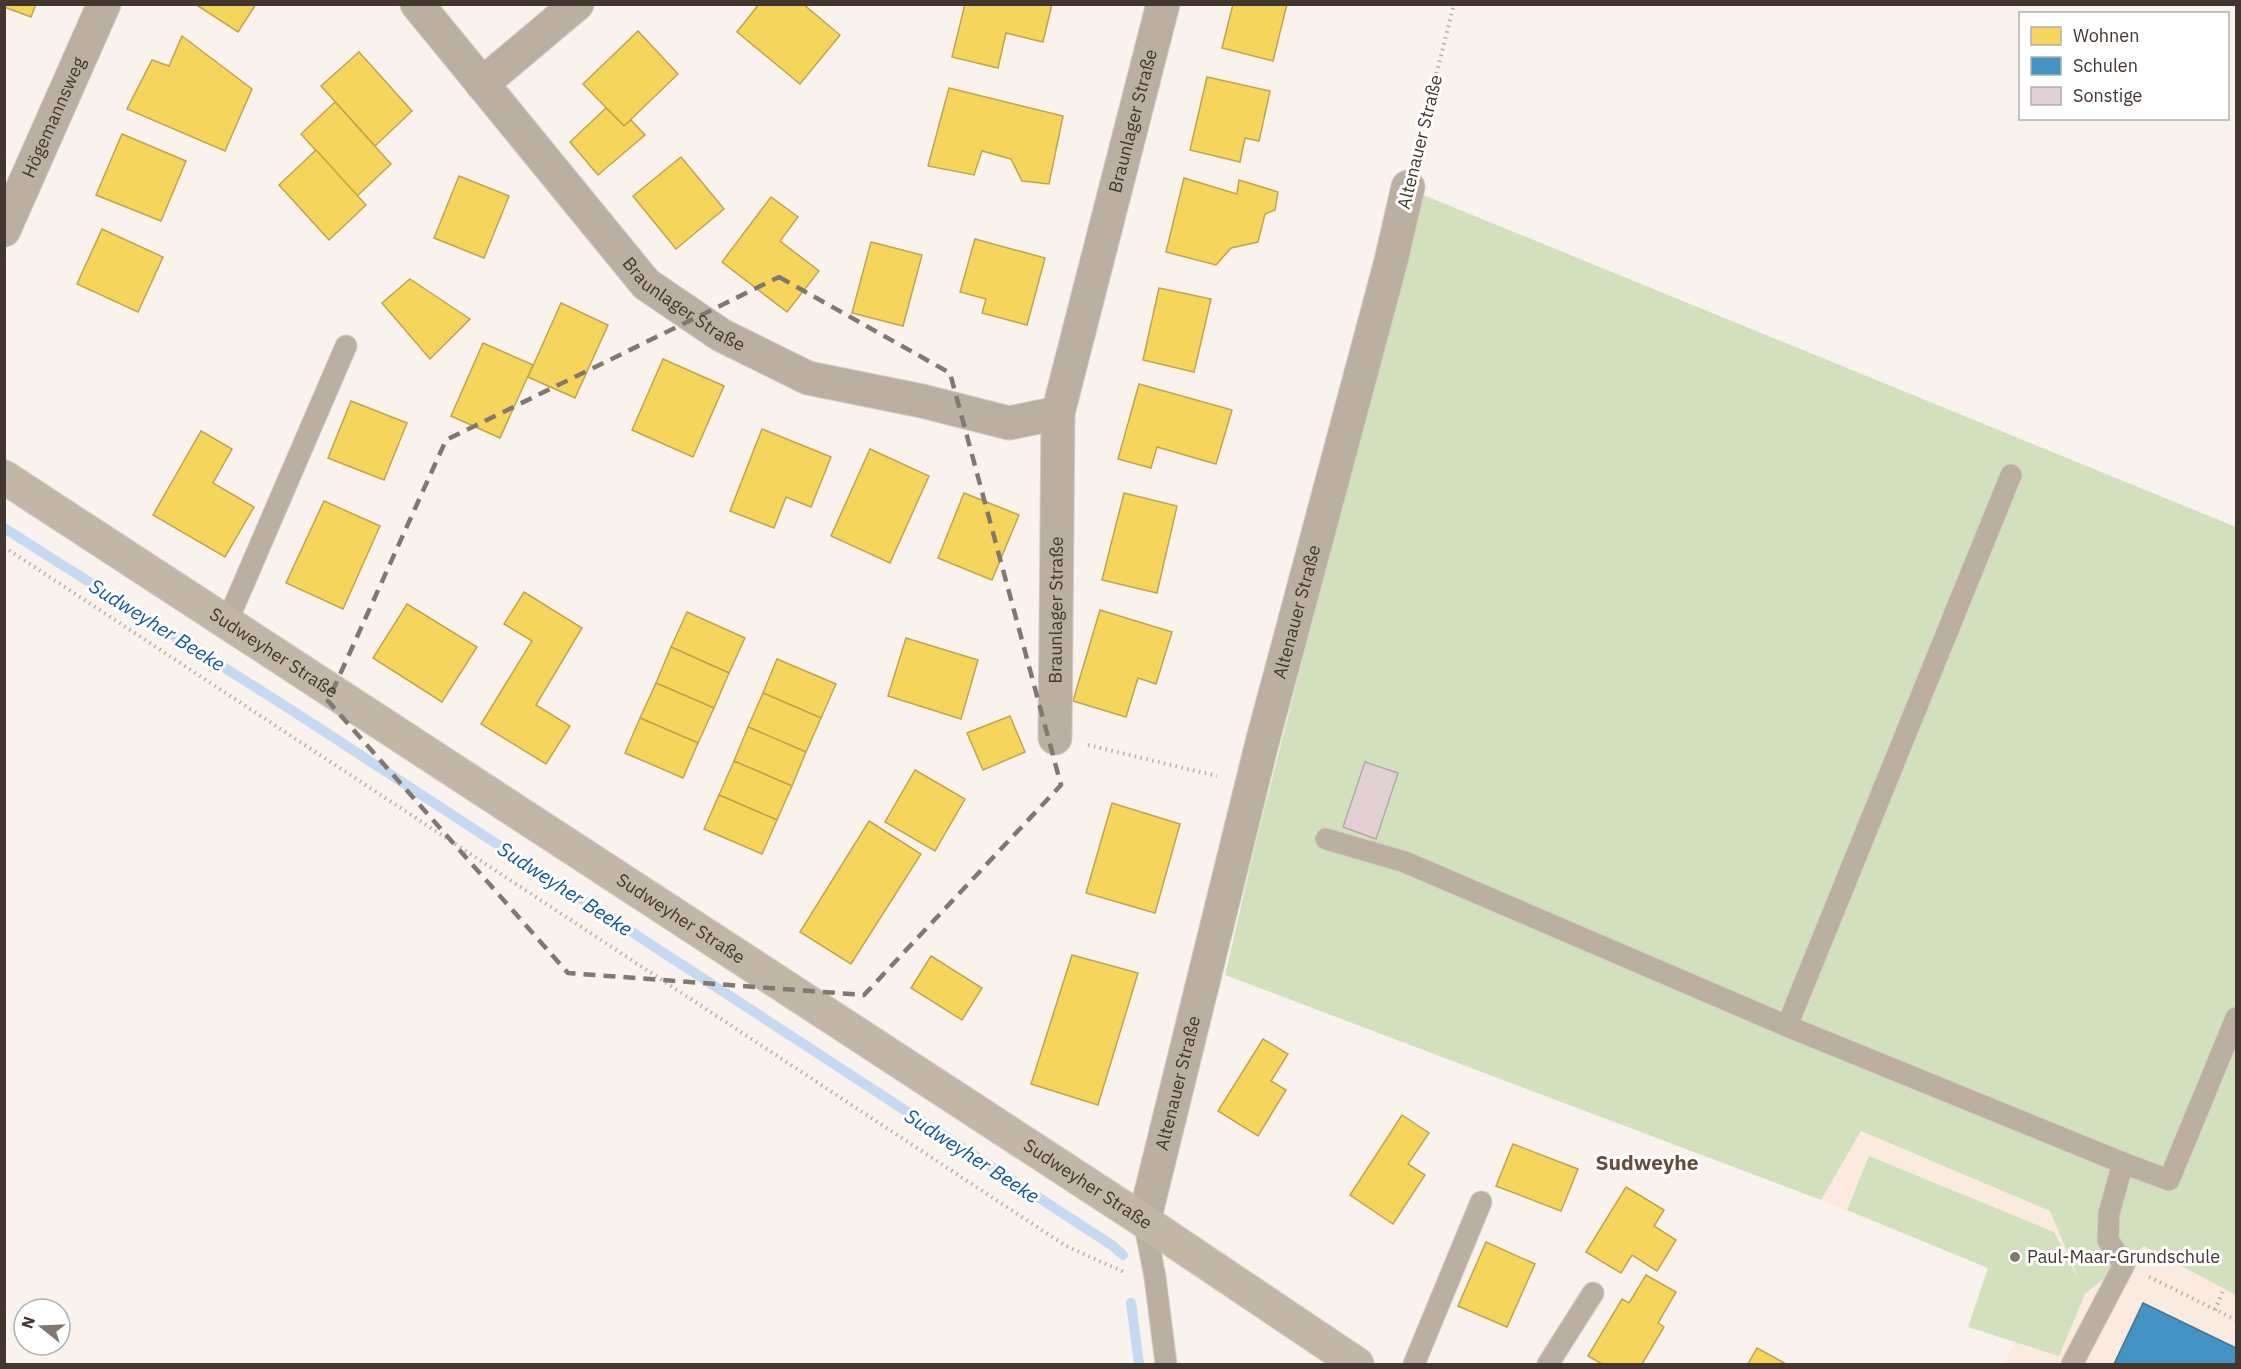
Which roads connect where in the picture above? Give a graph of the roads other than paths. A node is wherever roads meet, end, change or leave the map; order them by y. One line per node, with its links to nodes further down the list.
1 (104, 4): 7 (street, Högemannsweg)
2 (417, 4): 5 (street, Braunlager Straße)
3 (577, 4): 5 (street)
4 (1163, 4): 9 (street, Braunlager Straße)
5 (482, 84): 9 (street, Braunlager Straße)
6 (1408, 187): 19 (street, Altenauer Straße)
7 (4, 230)
8 (346, 346): 12 (lane)
9 (1058, 413): 13 (street, Braunlager Straße)
10 (2011, 475): 16 (lane)
11 (4, 477): 12 (main road, Sudweyher Straße)
12 (227, 622): 19 (main road, Sudweyher Straße)
13 (1055, 738)
14 (1326, 839): 16 (lane)
15 (2236, 1018): 17 (lane)
16 (1787, 1026): 17 (lane)
17 (2123, 1163): 25 (lane)
18 (1481, 1202): 23 (lane)
19 (1144, 1221): 21 (lane); 22 (main road, Sudweyher Straße)
20 (1593, 1293): 24 (lane)
21 (1166, 1365)
22 (1357, 1365)
23 (1414, 1365)
24 (1548, 1365)
25 (2072, 1365)

